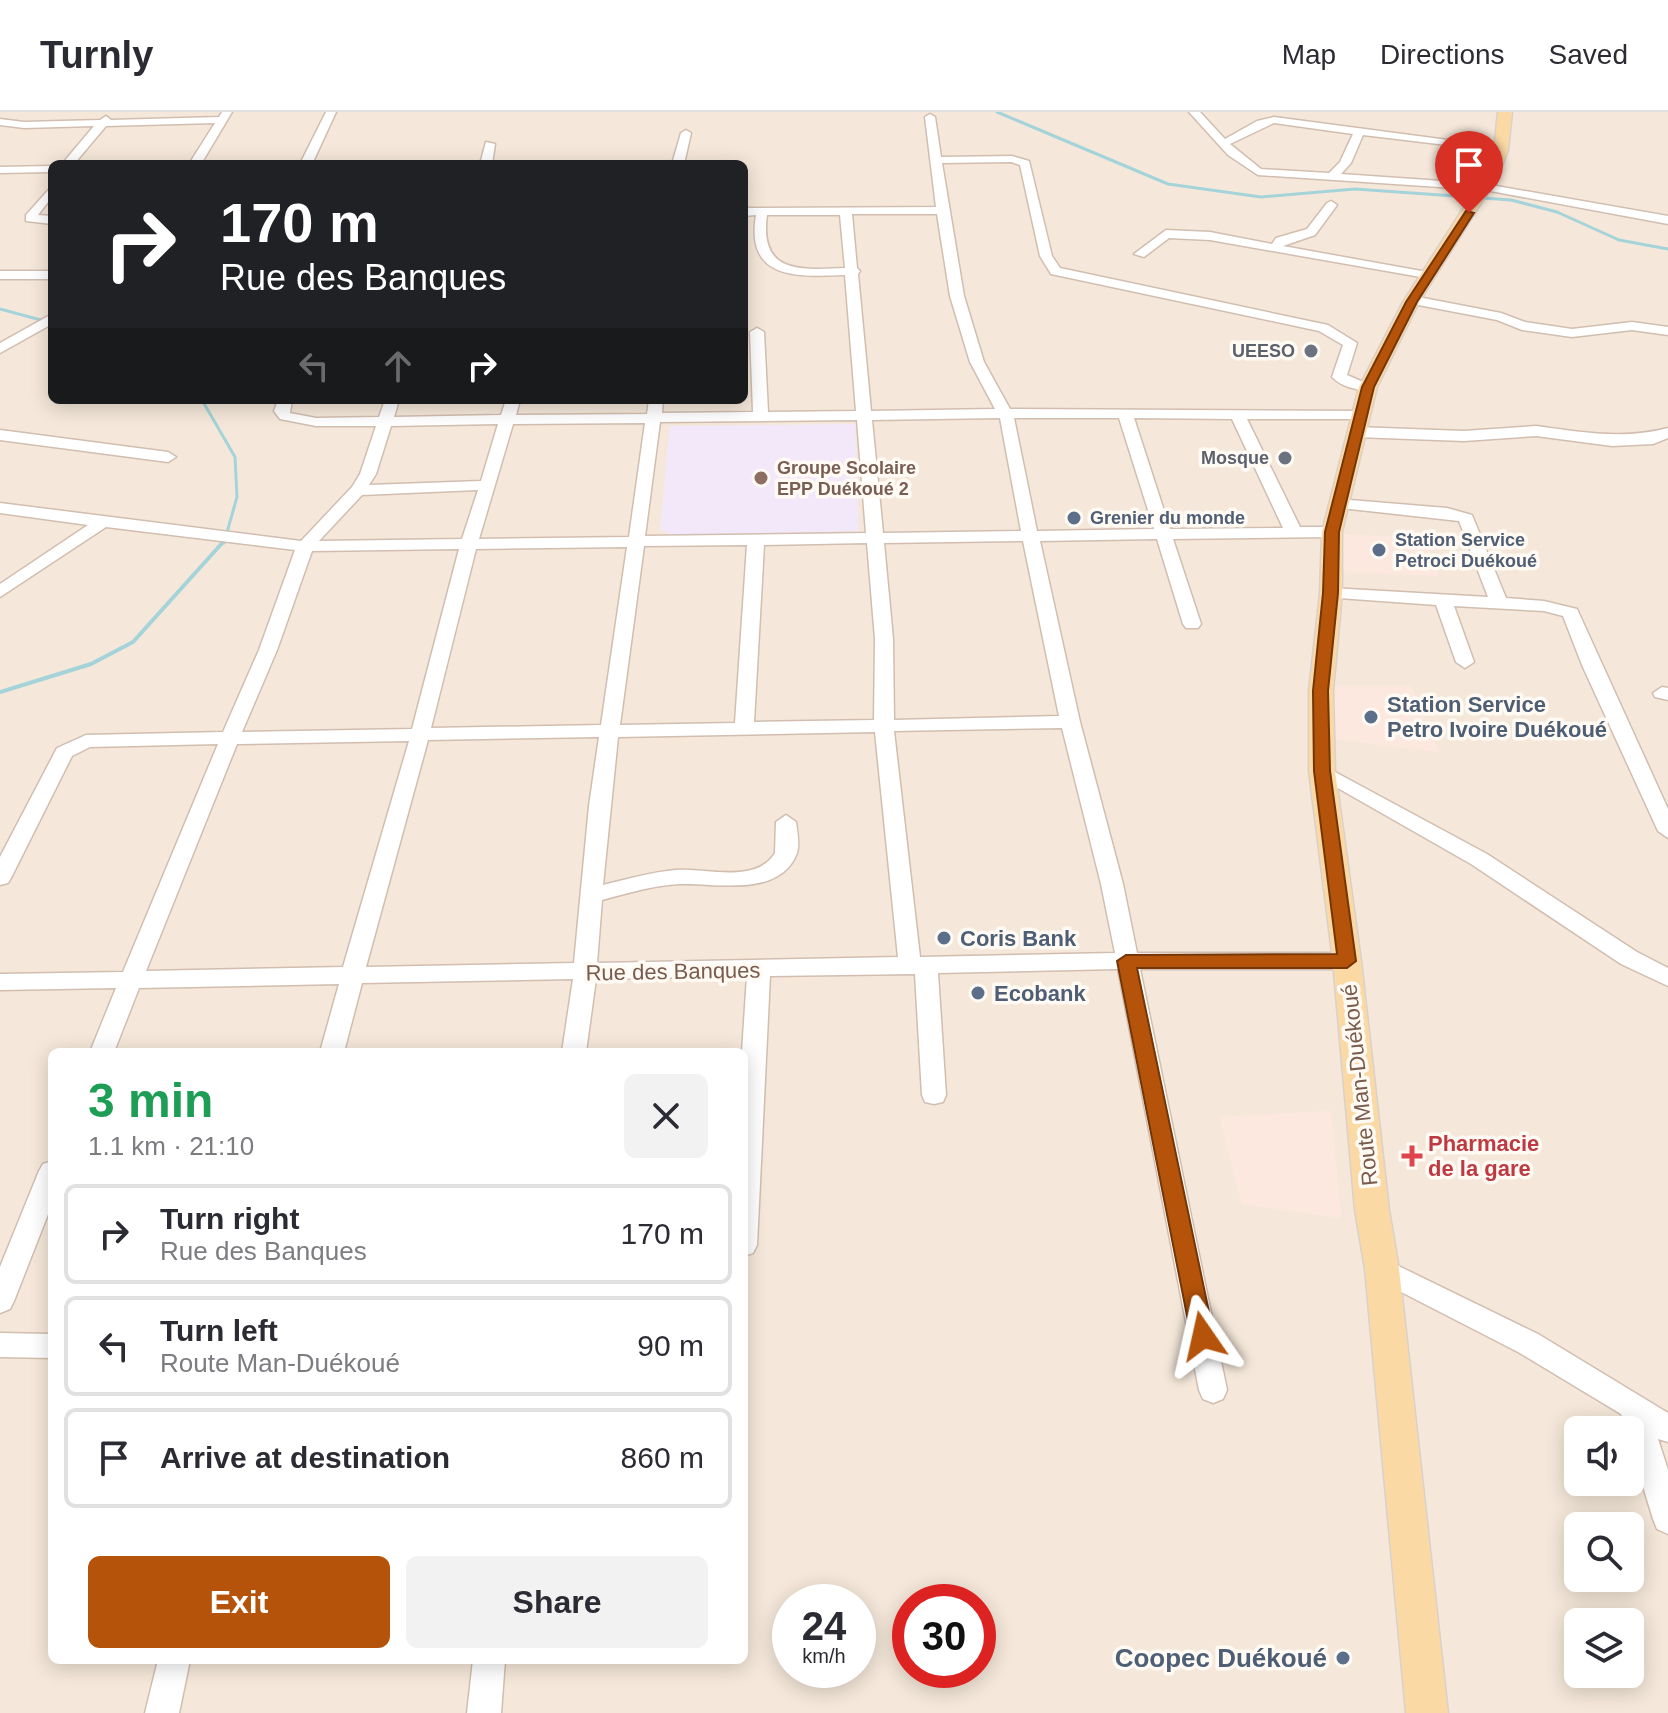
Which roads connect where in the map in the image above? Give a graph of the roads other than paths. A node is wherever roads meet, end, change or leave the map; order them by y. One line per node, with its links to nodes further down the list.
1 (8, 112): 8 (street)
2 (112, 112): 9 (street)
3 (331, 112): 17 (street)
4 (1194, 112): 12 (street)
5 (1505, 112): 14 (main road, Route Man-Duékoué)
6 (224, 116): 9 (street); 16 (street)
7 (930, 117): 20 (street)
8 (0, 122): 9 (street)
9 (102, 123): 15 (street)
10 (1359, 132): 12 (street); 14 (street); 23 (street)
11 (686, 133): 19 (street)
12 (1223, 143): 23 (street)
13 (490, 144): 18 (street)
14 (1501, 150): 24 (main road, Route Man-Duékoué)
15 (71, 160)
16 (197, 160)
17 (308, 160)
18 (487, 160)
19 (679, 160)
20 (936, 160): 27 (street); 44 (street)
21 (48, 169): 22 (street)
22 (0, 170)
23 (1332, 177): 24 (street)
24 (1485, 187): 32 (street); 38 (main road, Route Man-Duékoué)
25 (48, 194): 31 (street)
26 (1331, 205): 33 (street)
27 (942, 210): 28 (street); 49 (street)
28 (846, 211): 30 (street); 35 (street)
29 (748, 212): 30 (street)
30 (762, 212): 35 (street)
31 (48, 220)
32 (1668, 220)
33 (1276, 248): 34 (street); 38 (street)
34 (1140, 254)
35 (854, 271): 52 (street)
36 (0, 275): 37 (street)
37 (48, 275)
38 (1427, 276): 39 (main road, Route Man-Duékoué)
39 (1413, 300): 41 (street); 44 (main road, Route Man-Duékoué)
40 (48, 320): 43 (street)
41 (1668, 331)
42 (757, 332): 53 (street)
43 (0, 349)
44 (1368, 387): 56 (main road, Route Man-Duékoué)
45 (284, 404): 55 (street)
46 (390, 404): 55 (street)
47 (512, 404): 54 (street)
48 (655, 410): 53 (street); 54 (street); 71 (street)
49 (1006, 414): 50 (street); 52 (street); 68 (street)
50 (1125, 414): 51 (street); 67 (street)
51 (1238, 415): 56 (street); 66 (street)
52 (864, 417): 53 (street); 69 (street)
53 (761, 419)
54 (506, 421): 55 (street); 60 (street)
55 (383, 422): 61 (street)
56 (1358, 424): 57 (street); 62 (main road, Route Man-Duékoué)
57 (1668, 433)
58 (0, 435): 59 (street)
59 (168, 457)
60 (487, 485): 61 (street); 72 (street)
61 (358, 490): 73 (street)
62 (1338, 504): 65 (main road, Route Man-Duékoué); 77 (street)
63 (0, 508): 64 (street)
64 (106, 520): 73 (street); 74 (street)
65 (1332, 532): 66 (street); 75 (main road, Route Man-Duékoué)
66 (1294, 533): 67 (street)
67 (1162, 534): 68 (street); 78 (street)
68 (1030, 535): 69 (street); 80 (street)
69 (874, 537): 70 (street); 81 (street)
70 (756, 540): 71 (street); 82 (street)
71 (637, 542): 72 (street); 83 (street)
72 (469, 543): 73 (street); 84 (street)
73 (305, 546): 85 (street)
74 (0, 592)
75 (1331, 593): 76 (street); 86 (main road, Route Man-Duékoué)
76 (1443, 600): 77 (street); 79 (street)
77 (1499, 603): 88 (street)
78 (1192, 624)
79 (1465, 662)
80 (1070, 722): 81 (street); 91 (street)
81 (884, 726): 82 (street); 93 (street)
82 (744, 727): 83 (street)
83 (609, 732): 84 (street); 90 (street)
84 (420, 735): 85 (street); 96 (street)
85 (230, 737): 89 (street); 98 (street)
86 (1322, 771): 92 (main road, Route Man-Duékoué); 97 (street)
87 (786, 822): 90 (street)
88 (1668, 829)
89 (0, 878)
90 (591, 895): 95 (street)
91 (1126, 961): 92 (street, Rue des Banques); 93 (street, Rue des Banques); 110 (street)
92 (1347, 961): 106 (main road, Route Man-Duékoué)
93 (918, 967): 94 (street, Rue des Banques); 103 (street)
94 (759, 969): 95 (street, Rue des Banques); 104 (street)
95 (585, 973): 96 (street, Rue des Banques); 102 (street)
96 (352, 975): 98 (street, Rue des Banques); 101 (street)
97 (1668, 978)
98 (133, 979): 99 (street, Rue des Banques); 100 (street)
99 (0, 982)
100 (104, 1048)
101 (333, 1048)
102 (575, 1048)
103 (934, 1095)
104 (748, 1171)
105 (48, 1181): 107 (street)
106 (1382, 1269): 111 (street); 118 (main road, Route Man-Duékoué)
107 (0, 1301)
108 (0, 1345): 109 (street)
109 (48, 1346)
110 (1213, 1390)
111 (1633, 1405): 112 (street); 113 (street)
112 (1668, 1429)
113 (1668, 1519)
114 (173, 1664): 116 (street)
115 (489, 1664): 117 (street)
116 (162, 1713)
117 (484, 1713)
118 (1427, 1713)

